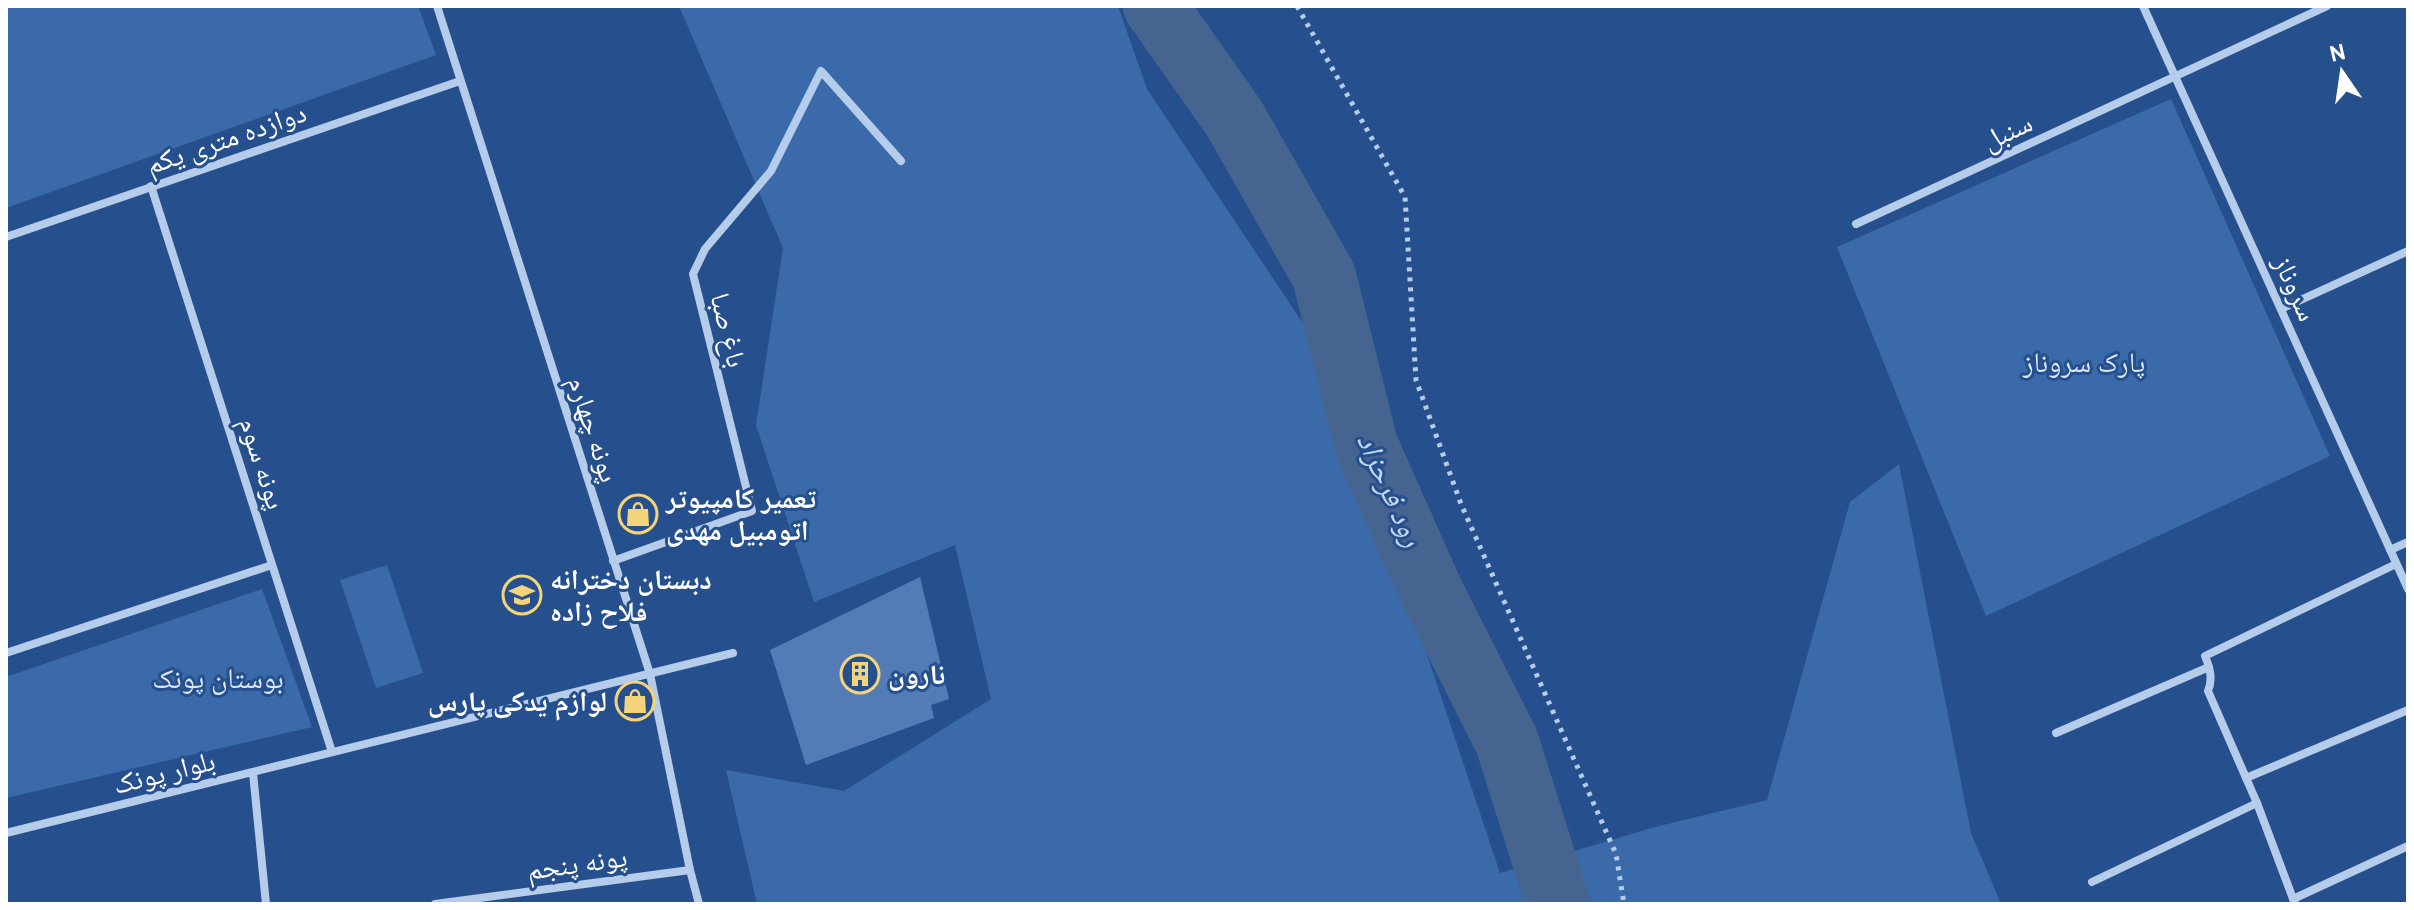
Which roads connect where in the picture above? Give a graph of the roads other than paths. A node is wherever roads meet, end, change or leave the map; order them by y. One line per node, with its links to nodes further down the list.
1 (437, 6): 5 (street, پونه چهارم)
2 (2143, 6): 4 (street, سروناز)
3 (2327, 6): 4 (street, سنبل)
4 (2176, 78): 8 (street, سنبل); 11 (street, سروناز)
5 (460, 81): 7 (street, دوازده متری یکم); 14 (street, پونه چهارم)
6 (901, 161): 14 (street, باغ صبا)
7 (151, 186): 9 (street, دوازده متری یکم); 16 (street, پونه سوم)
8 (1856, 224)
9 (6, 237)
10 (2408, 251): 11 (street)
11 (2281, 309): 13 (street, سروناز)
12 (2408, 542): 13 (street)
13 (2390, 550): 15 (street, سروناز)
14 (613, 561): 21 (street, پونه چهارم)
15 (2396, 564): 17 (street, سروناز); 20 (street)
16 (272, 565): 18 (street); 24 (street, پونه سوم)
17 (2408, 589)
18 (6, 653)
19 (733, 653): 21 (street, بلوار پونک)
20 (2209, 667): 23 (street); 26 (street)
21 (650, 674): 24 (street, بلوار پونک); 30 (street, پونه چهارم)
22 (2408, 710): 26 (street)
23 (2056, 733)
24 (332, 752): 25 (street, بلوار پونک)
25 (253, 773): 28 (street, بلوار پونک); 33 (street)
26 (2246, 778): 27 (street)
27 (2257, 803): 31 (street); 32 (street)
28 (6, 833)
29 (2408, 846): 32 (street)
30 (690, 870): 34 (street, پونه پنجم); 35 (street)
31 (2092, 882)
32 (2294, 902)
33 (266, 904)
34 (435, 904)
35 (699, 904)

